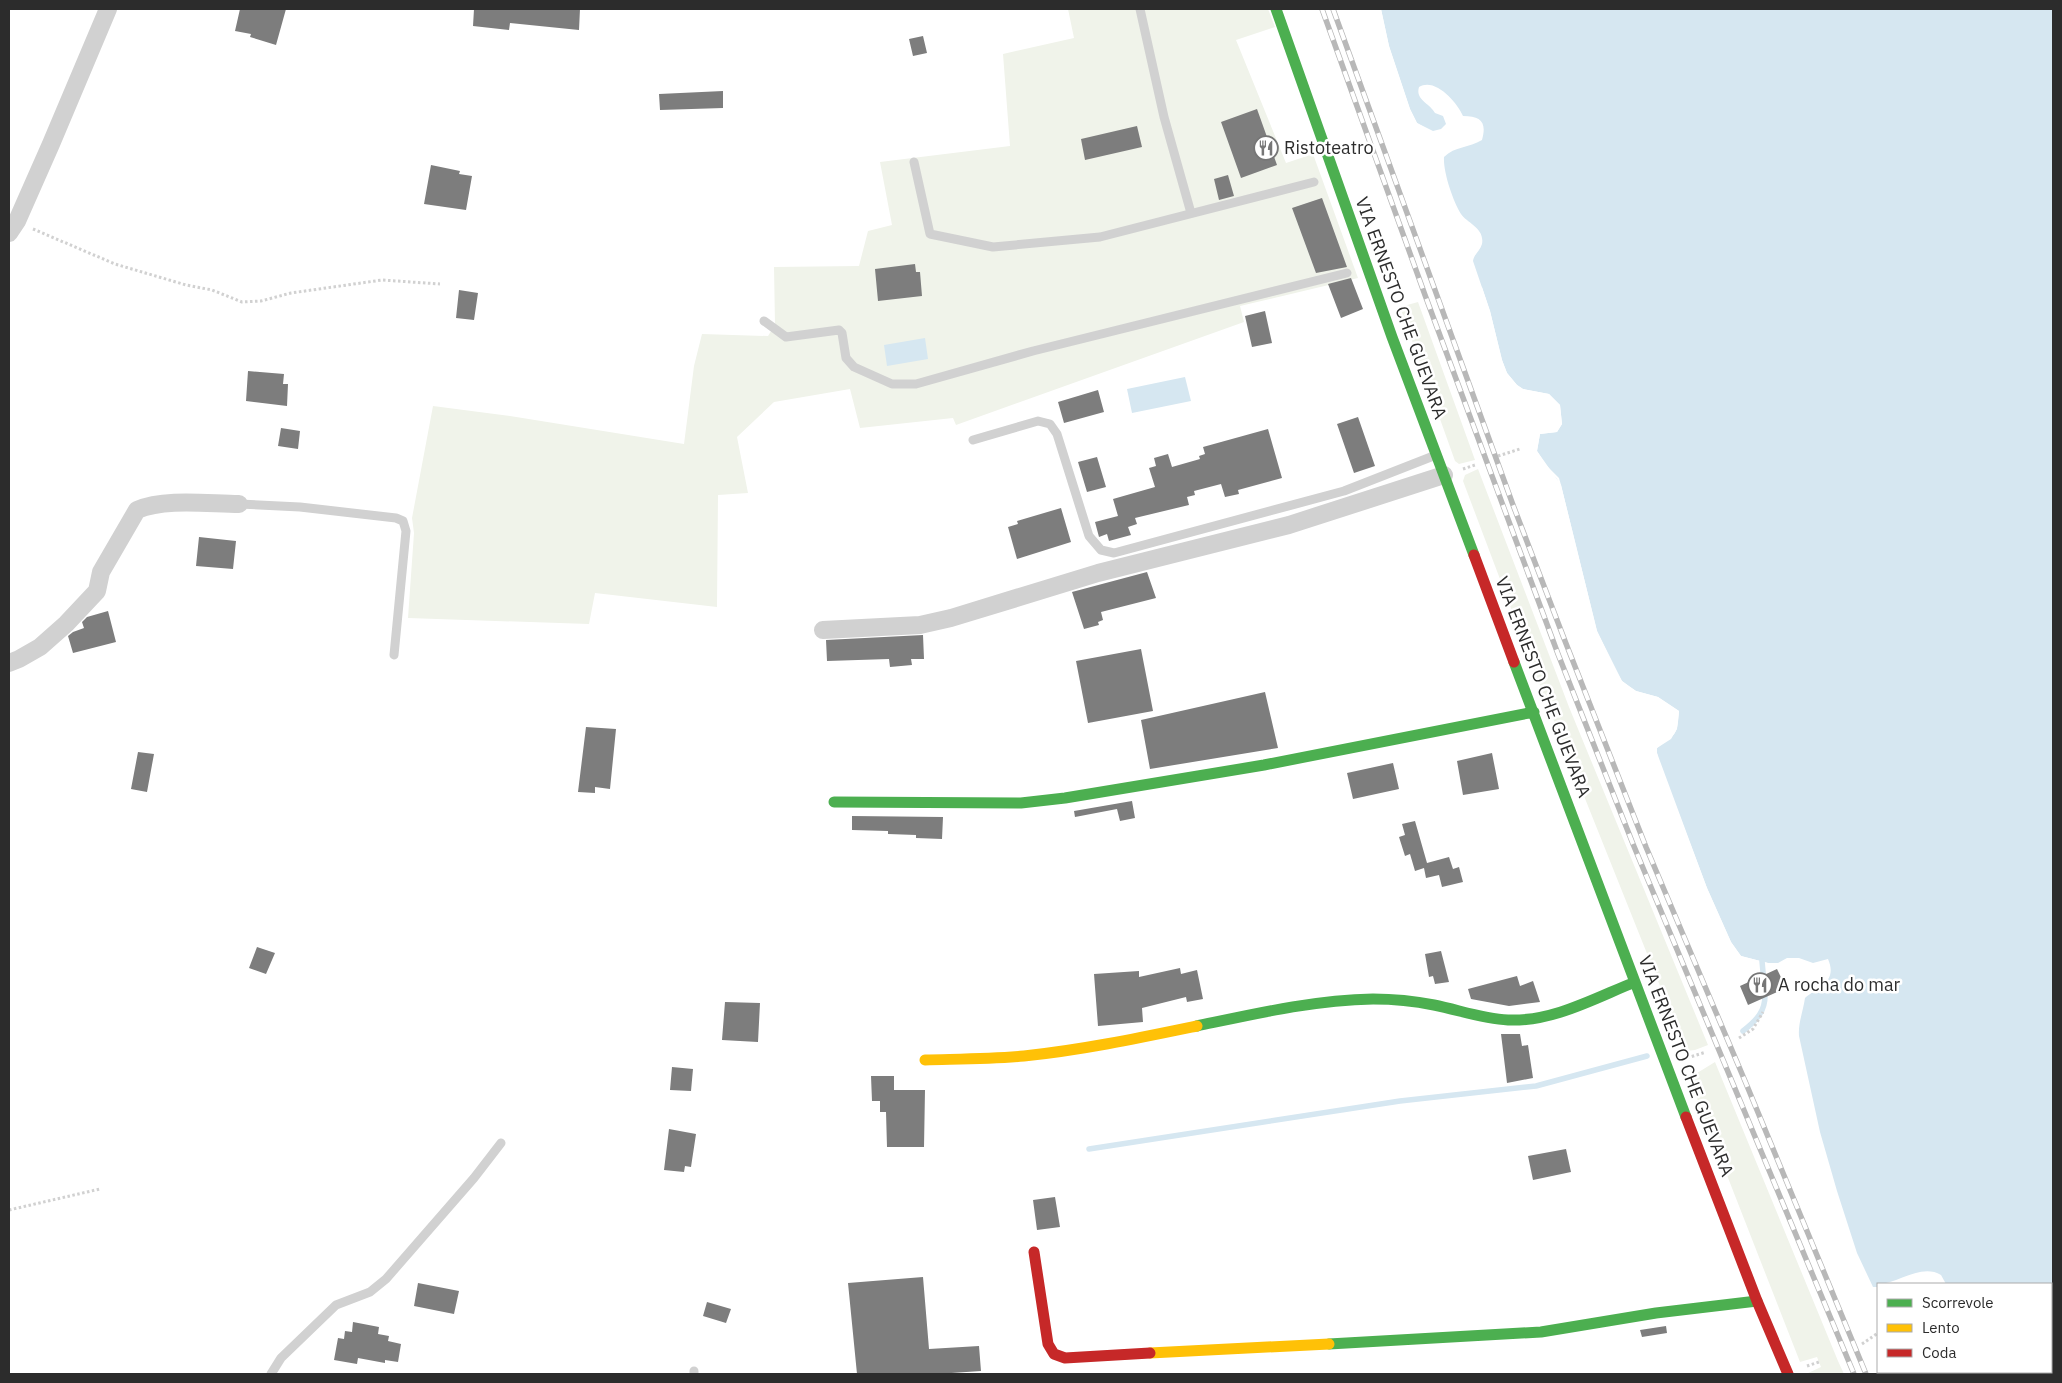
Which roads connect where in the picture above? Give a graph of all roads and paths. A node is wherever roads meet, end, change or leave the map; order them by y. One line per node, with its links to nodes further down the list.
1 (108, 9): 7 (street)
2 (1140, 9): 6 (lane)
3 (1276, 9): 13 (street, VIA ERNESTO CHE GUEVARA)
4 (914, 162): 6 (lane)
5 (1314, 182): 6 (lane)
6 (1191, 213)
7 (13, 227): 9 (path)
8 (1347, 273): 10 (lane)
9 (440, 284)
10 (764, 321)
11 (973, 440): 13 (lane)
12 (1520, 449): 14 (path)
13 (1436, 455): 15 (street, VIA ERNESTO CHE GUEVARA)
14 (1498, 456)
15 (1444, 475): 17 (street); 20 (street, VIA ERNESTO CHE GUEVARA)
16 (239, 504): 18 (lane); 19 (street)
17 (823, 630)
18 (394, 655)
19 (9, 663)
20 (1534, 712): 21 (street); 22 (street, VIA ERNESTO CHE GUEVARA)
21 (834, 802)
22 (1635, 982): 25 (street); 30 (street, VIA ERNESTO CHE GUEVARA)
23 (1763, 1012): 24 (path)
24 (1739, 1038)
25 (925, 1060)
26 (501, 1143): 33 (lane)
27 (100, 1189): 28 (path)
28 (9, 1210)
29 (1034, 1252): 30 (street)
30 (1757, 1300): 34 (street, VIA ERNESTO CHE GUEVARA)
31 (1877, 1334): 32 (path)
32 (1862, 1344)
33 (272, 1374)
34 (1788, 1374)

